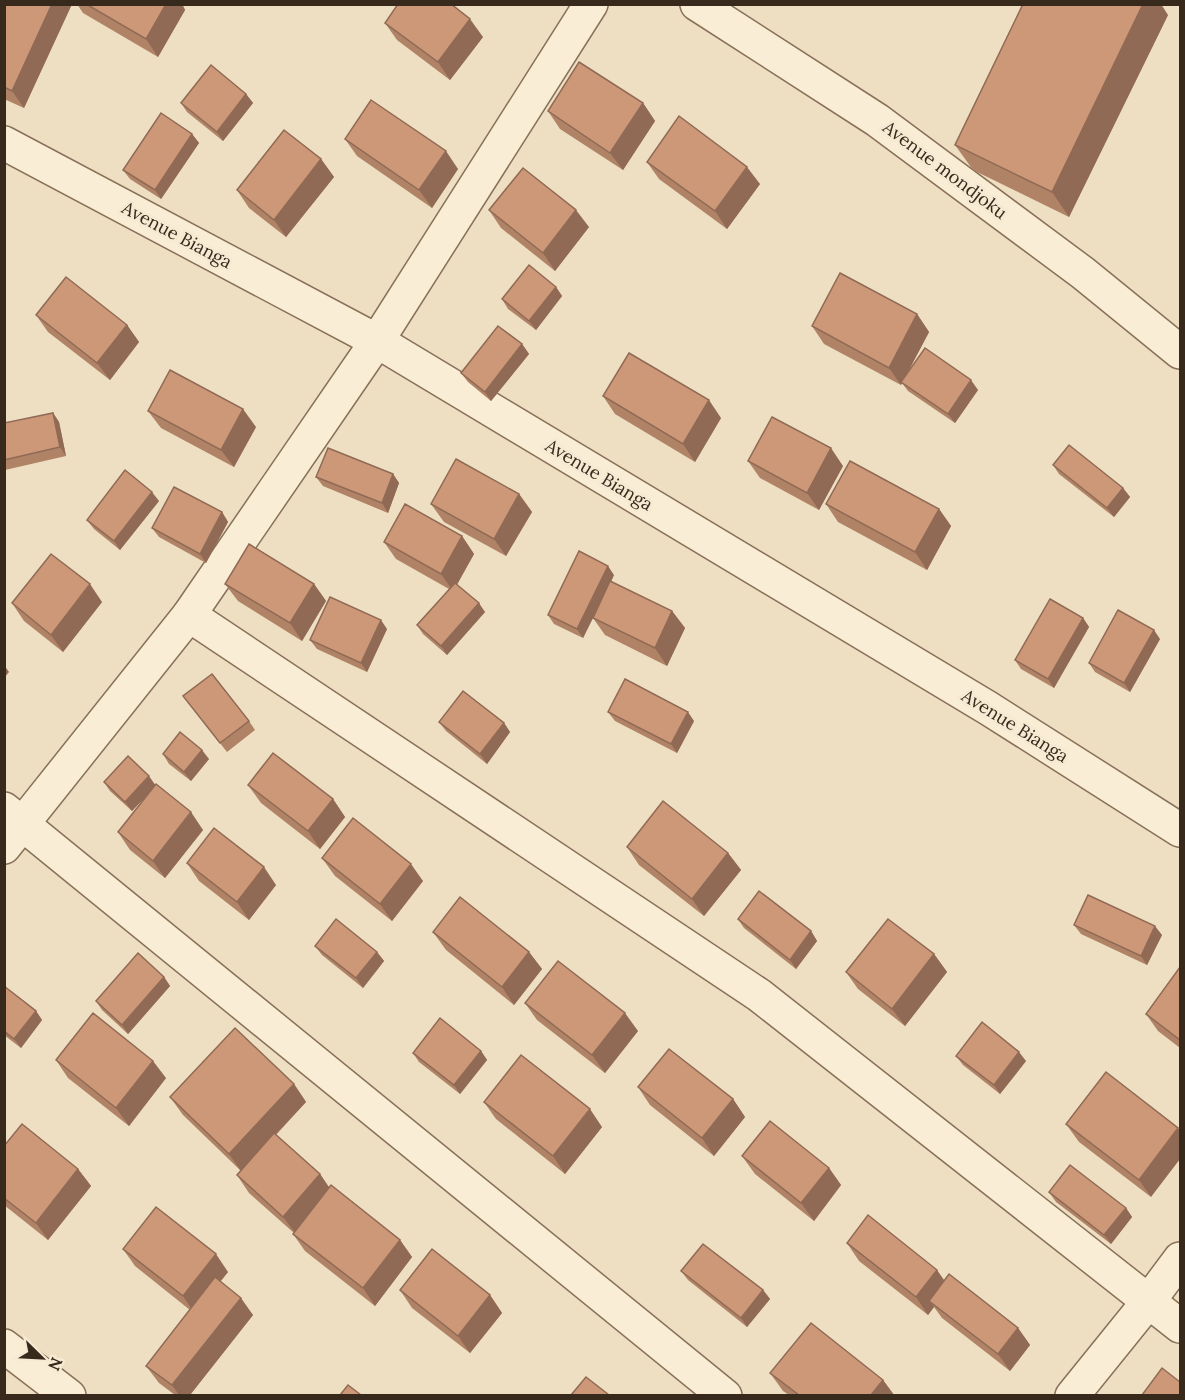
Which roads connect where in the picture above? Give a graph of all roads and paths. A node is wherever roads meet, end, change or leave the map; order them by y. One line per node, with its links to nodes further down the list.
1 (591, 4): 4 (street)
2 (697, 4): 5 (street, Avenue mondjoku)
3 (4, 143): 4 (street, Avenue Bianga)
4 (377, 341): 6 (street); 8 (street, Avenue Bianga)
5 (1180, 352)
6 (189, 615): 7 (street); 10 (street)
7 (11, 826): 14 (street)
8 (1180, 830)
9 (1180, 1259): 10 (street)
10 (1148, 1302): 11 (street); 15 (street)
11 (1180, 1326)
12 (4, 1346): 13 (street)
13 (69, 1395)
14 (725, 1395)
15 (1072, 1395)

